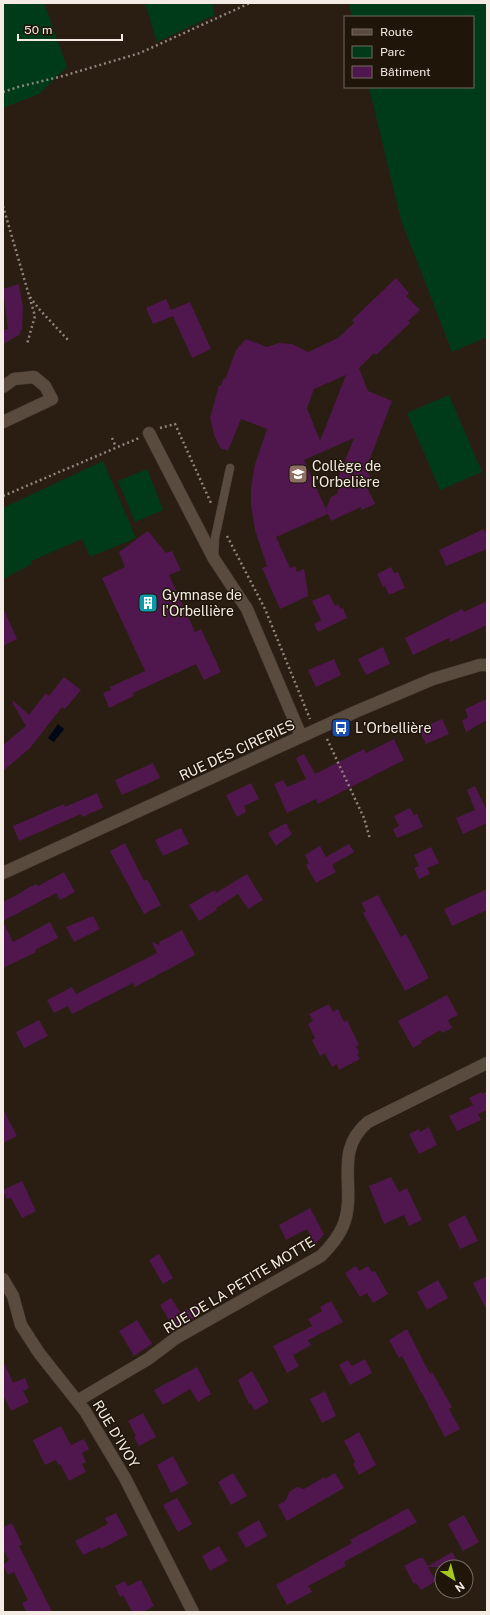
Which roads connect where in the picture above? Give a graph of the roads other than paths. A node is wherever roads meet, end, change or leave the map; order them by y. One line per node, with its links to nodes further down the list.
1 (3, 387): 2 (street)
2 (3, 422)
3 (149, 433): 5 (street)
4 (230, 468): 5 (lane)
5 (214, 559): 7 (street)
6 (487, 665): 7 (street, RUE DES CIRERIES)
7 (301, 736): 8 (street, RUE DES CIRERIES)
8 (3, 873)
9 (487, 1063): 11 (street, RUE DE LA PETITE MOTTE)
10 (3, 1279): 11 (street, RUE D'IVOY)
11 (77, 1401): 12 (street, RUE D'IVOY)
12 (193, 1612)

